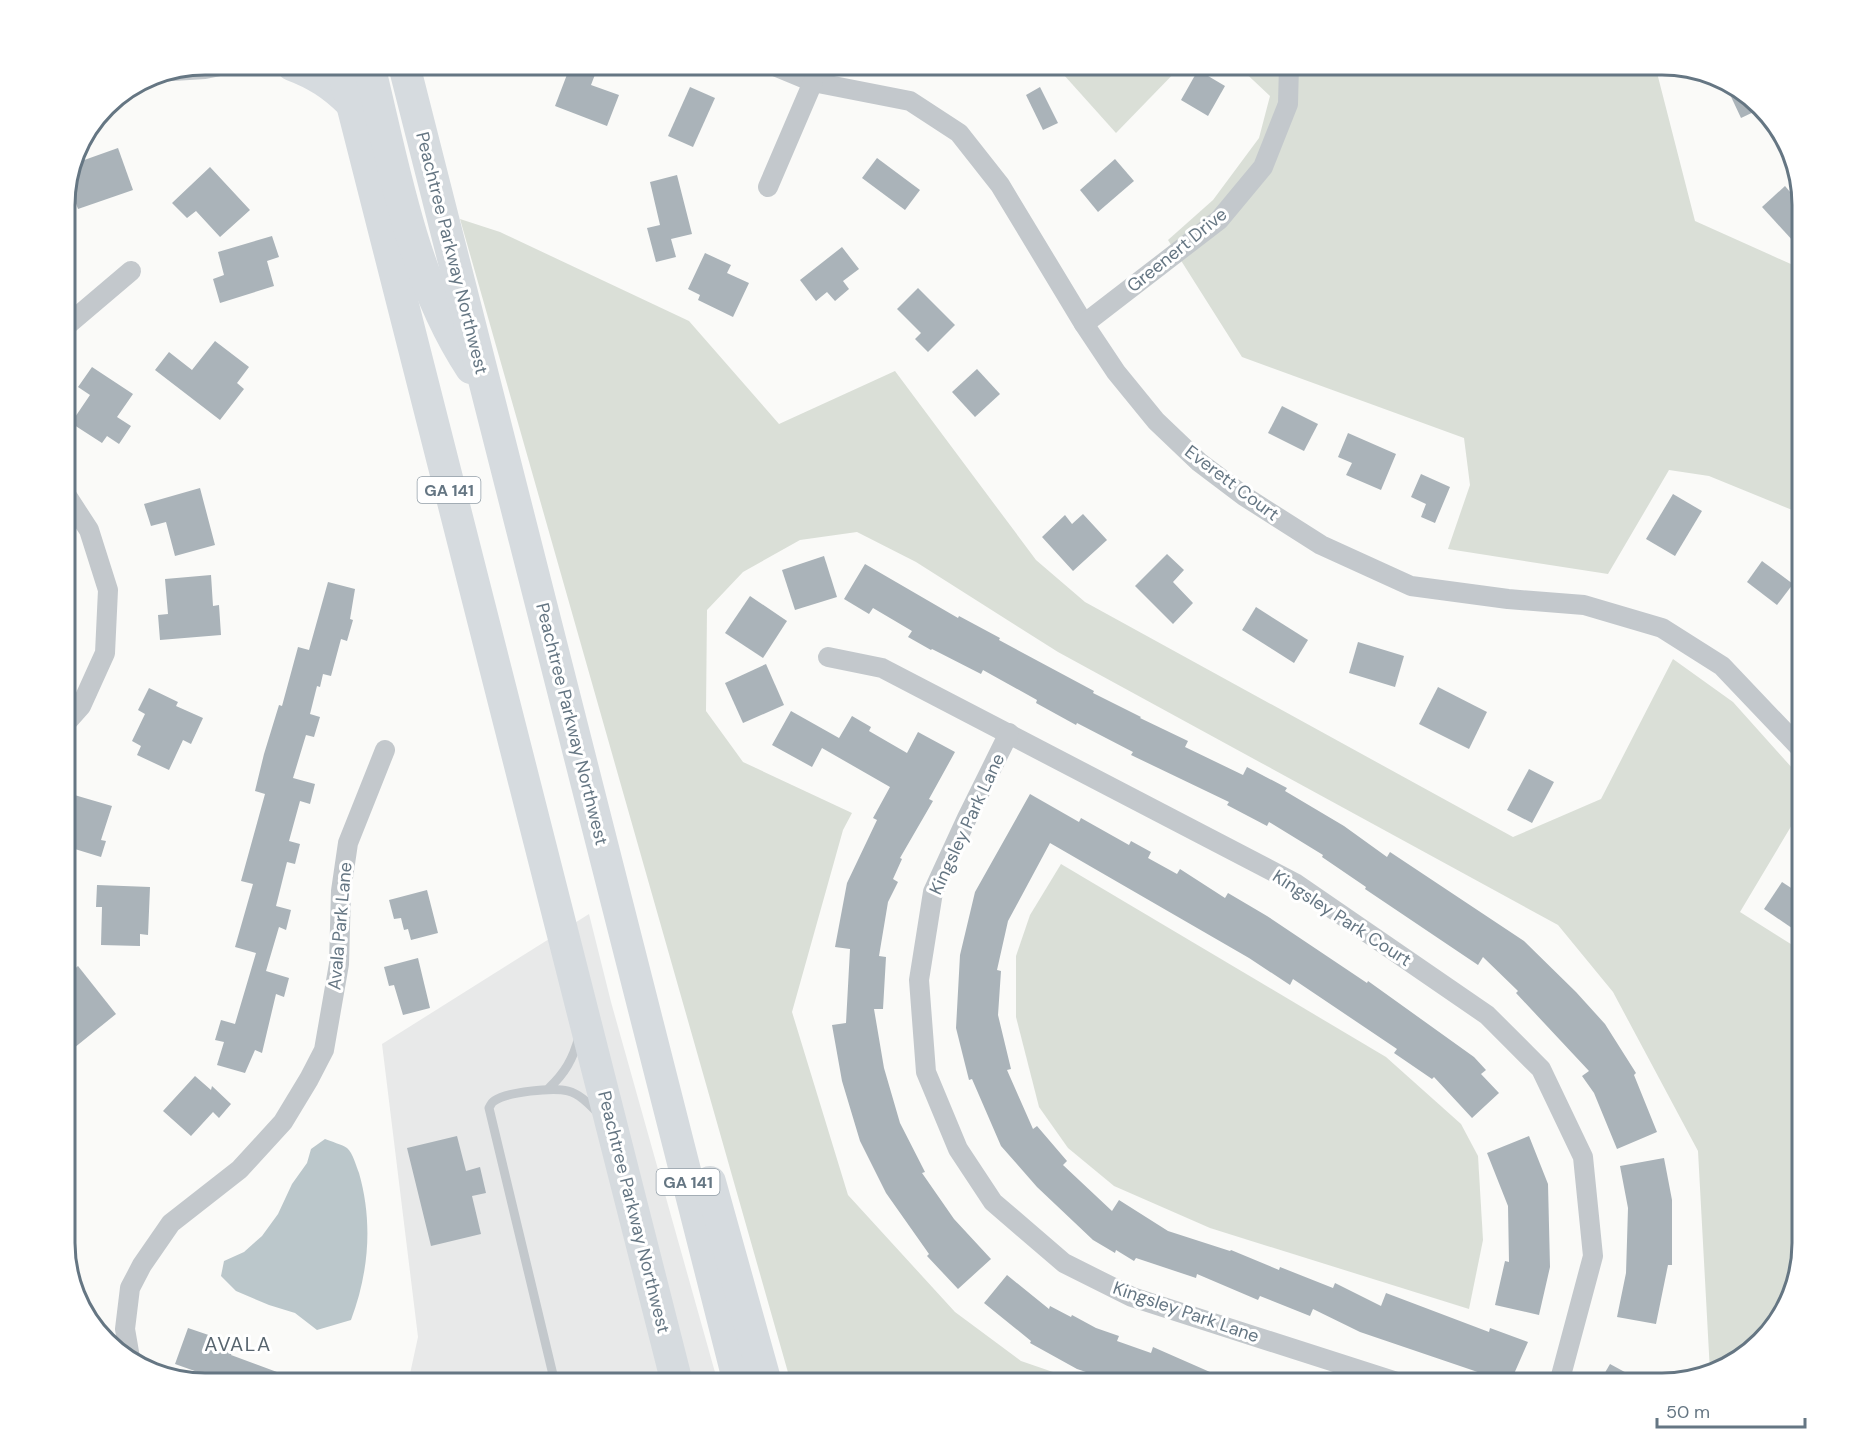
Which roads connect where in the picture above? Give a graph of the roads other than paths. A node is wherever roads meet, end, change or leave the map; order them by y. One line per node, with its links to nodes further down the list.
1 (318, 75): 8 (highway)
2 (345, 75): 8 (highway, Peachtree Parkway Northwest / GA 141)
3 (372, 75): 13 (highway)
4 (407, 75): 13 (highway, Peachtree Parkway Northwest / GA 141)
5 (797, 75): 7 (street, Everett Court)
6 (1289, 75): 12 (street, Greenert Drive)
7 (813, 82): 9 (street); 12 (street, Everett Court)
8 (351, 103): 21 (highway, Peachtree Parkway Northwest / GA 141)
9 (768, 188)
10 (131, 271): 11 (street)
11 (75, 319)
12 (1084, 324): 18 (street, Everett Court)
13 (488, 394): 20 (highway, Peachtree Parkway Northwest / GA 141)
14 (75, 508): 16 (street)
15 (828, 657): 17 (street, Kingsley Park Court)
16 (75, 713)
17 (1009, 733): 29 (street, Kingsley Park Lane); 30 (street, Kingsley Park Court)
18 (1792, 739)
19 (385, 750): 24 (street, Avala Park Lane)
20 (637, 981): 27 (highway, Peachtree Parkway Northwest / GA 141); 28 (highway)
21 (584, 1012): 22 (lane); 23 (highway, Peachtree Parkway Northwest / GA 141)
22 (549, 1088): 23 (lane); 25 (lane)
23 (612, 1128): 26 (highway, Peachtree Parkway Northwest / GA 141)
24 (128, 1348)
25 (552, 1373)
26 (674, 1373)
27 (736, 1373)
28 (763, 1373)
29 (1369, 1373)
30 (1561, 1373)

